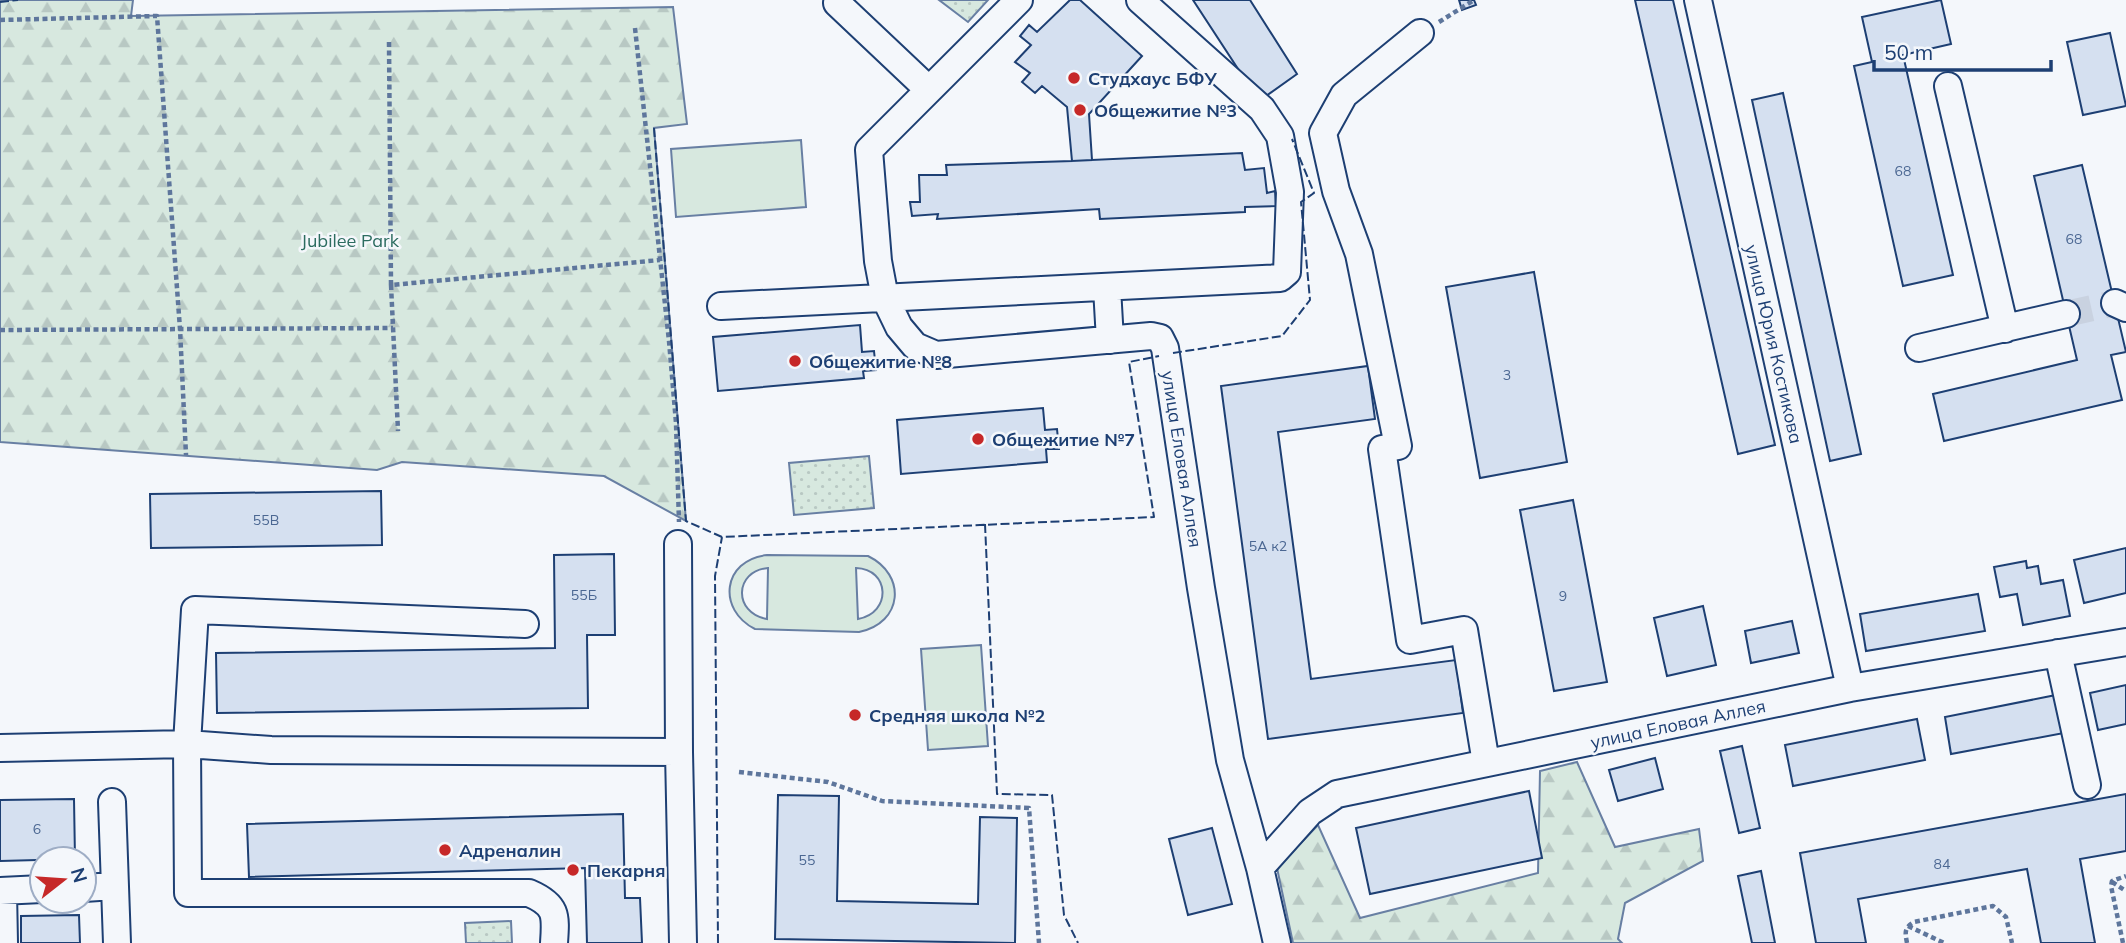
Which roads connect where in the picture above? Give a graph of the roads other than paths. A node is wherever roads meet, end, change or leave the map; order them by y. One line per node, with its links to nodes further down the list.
1 (1019, 0): 7 (street)
2 (1140, 0): 8 (street)
3 (1698, 0): 19 (street, улица Юрия Костикова)
4 (837, 3): 7 (street)
5 (1420, 33): 23 (street)
6 (1948, 86): 12 (street)
7 (929, 90): 9 (street)
8 (1107, 288): 9 (street); 13 (street)
9 (885, 298): 10 (street); 13 (street)
10 (721, 306)
11 (2066, 314): 12 (street)
12 (2005, 329): 14 (street)
13 (1110, 340): 26 (street, улица Еловая Аллея)
14 (1919, 348)
15 (678, 544): 22 (street)
16 (525, 624): 20 (street)
17 (2126, 642): 18 (street, улица Еловая Аллея)
18 (2058, 653): 19 (street, улица Еловая Аллея); 24 (street)
19 (1850, 688): 23 (street, улица Еловая Аллея)
20 (187, 744): 21 (street); 22 (street); 33 (street)
21 (0, 748)
22 (679, 752): 34 (street)
23 (1486, 763): 26 (street, улица Еловая Аллея)
24 (2087, 785)
25 (112, 802): 27 (street)
26 (1260, 868): 35 (street, улица Еловая Аллея)
27 (114, 886): 28 (street); 32 (street)
28 (98, 887)
29 (28, 890): 30 (street)
30 (2, 891): 31 (street)
31 (4, 943)
32 (117, 943)
33 (554, 943)
34 (683, 943)
35 (1278, 943)

